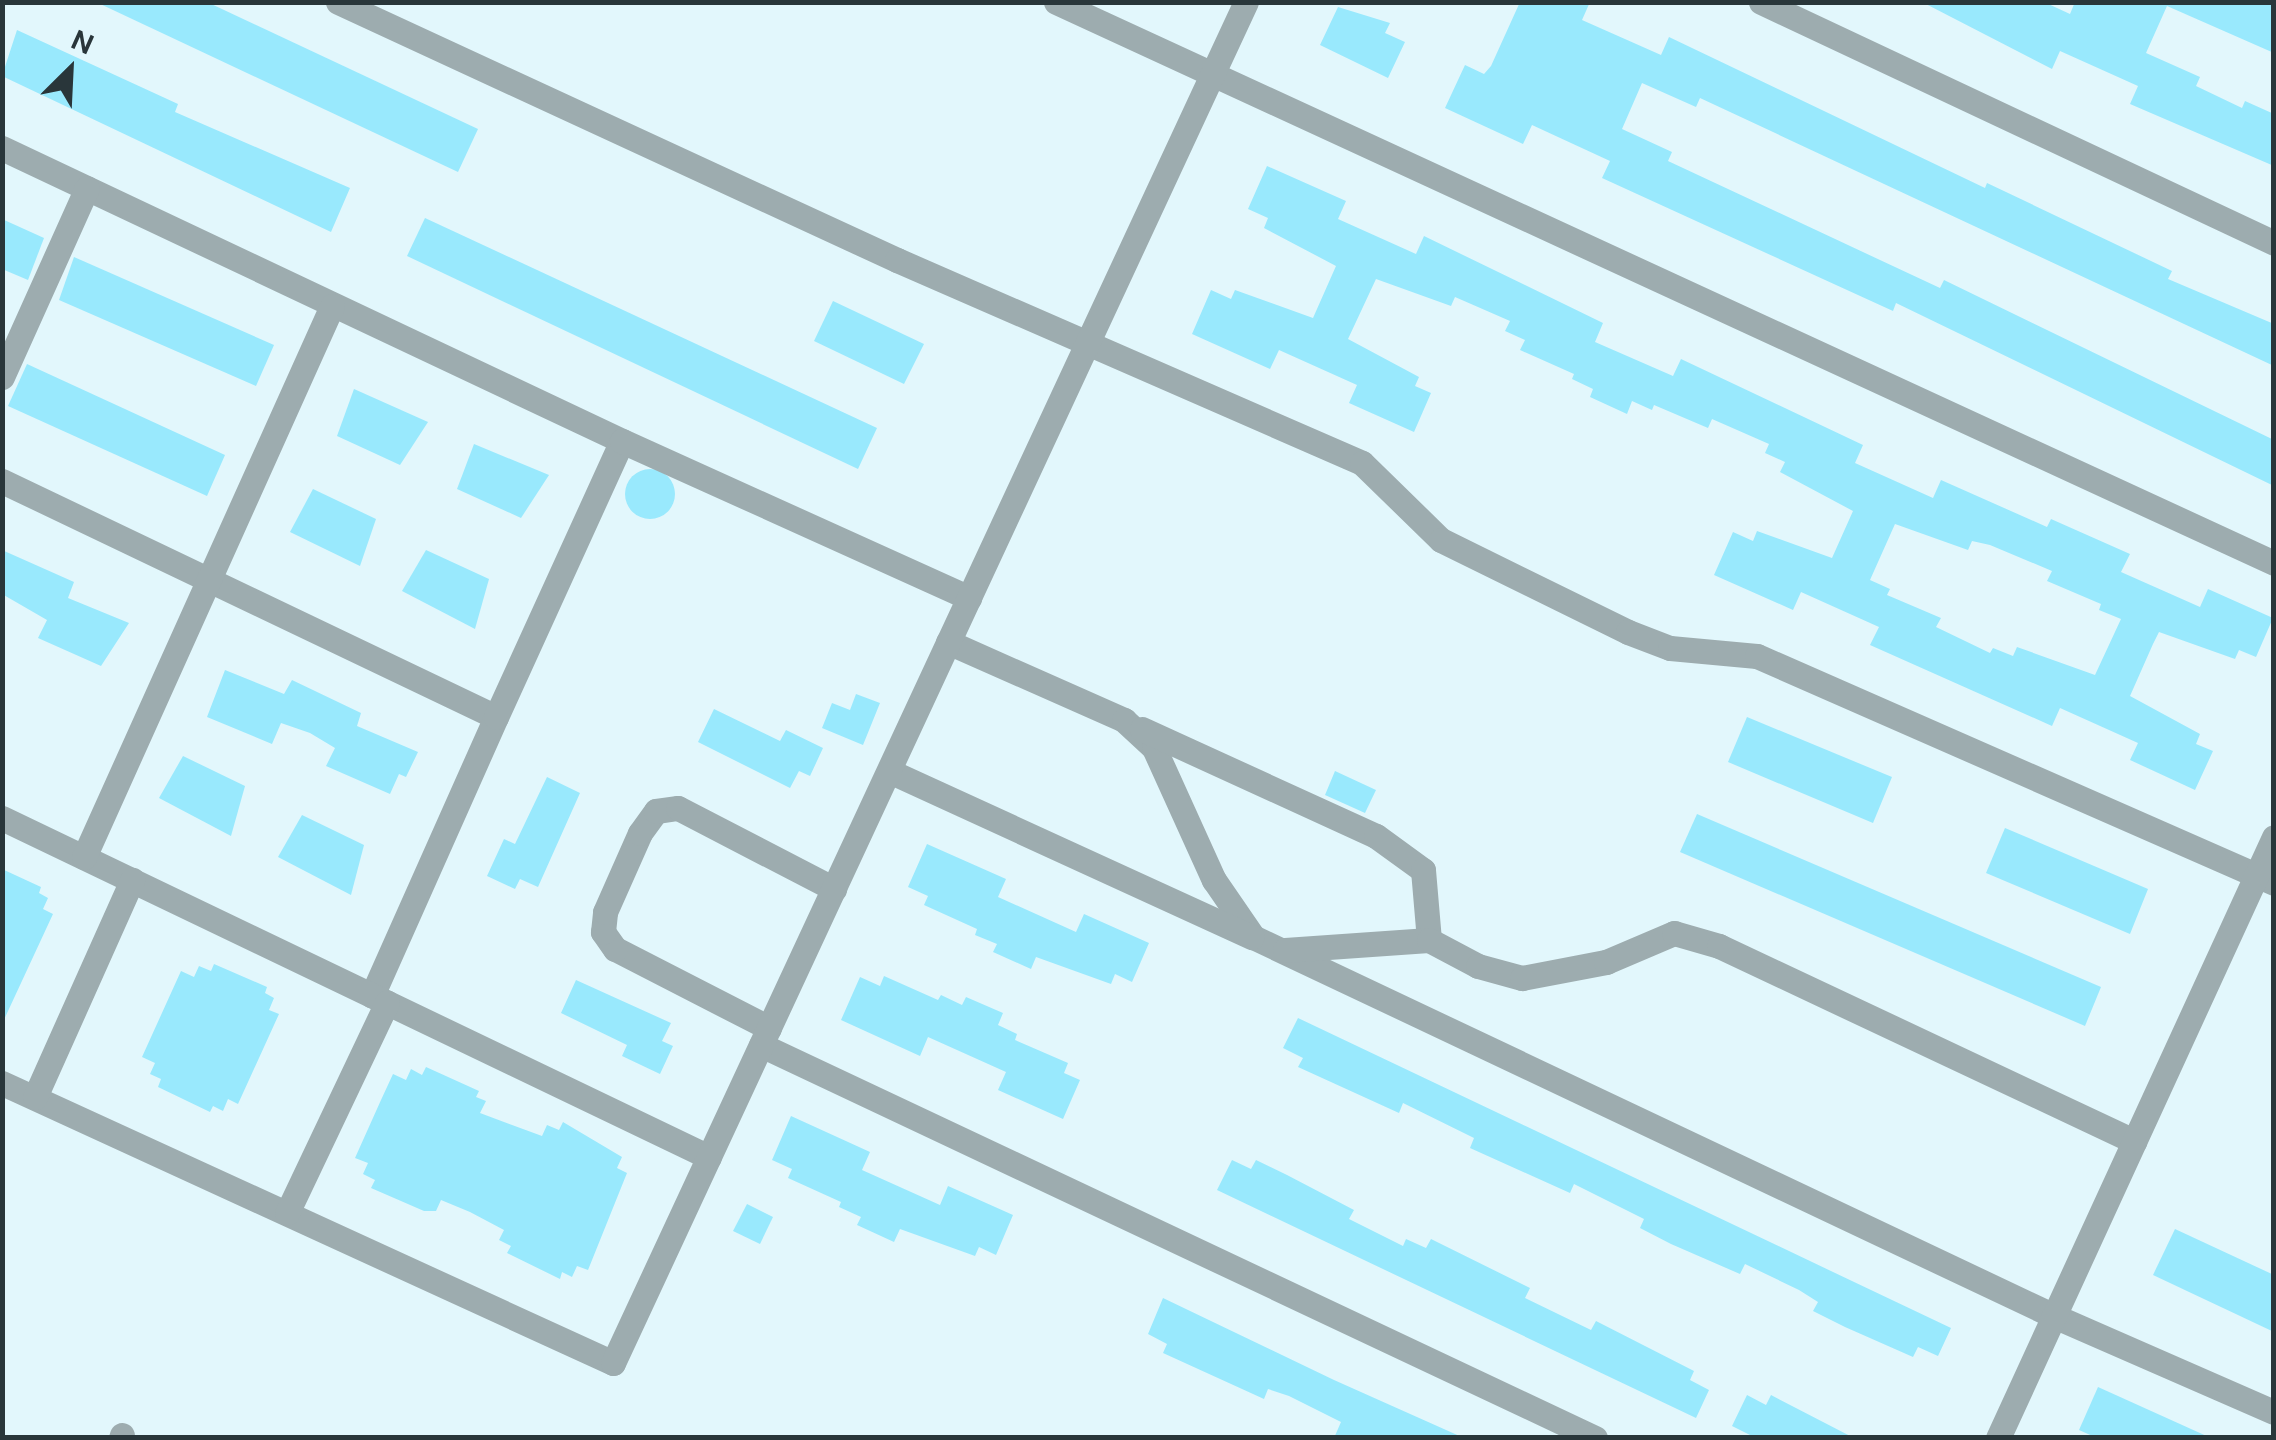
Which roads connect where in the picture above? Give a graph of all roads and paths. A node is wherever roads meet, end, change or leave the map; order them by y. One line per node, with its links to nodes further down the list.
1 (338, 2): 10 (street)
2 (1056, 2): 5 (street)
3 (1246, 2): 5 (street)
4 (1761, 2): 8 (street)
5 (1212, 77): 10 (street); 14 (street)
6 (2, 148): 7 (street)
7 (86, 188): 9 (street); 11 (street)
8 (2274, 243)
9 (332, 306): 12 (street); 15 (street)
10 (1088, 340): 16 (street); 24 (street)
11 (2, 377)
12 (622, 441): 16 (street); 18 (street)
13 (2, 481): 15 (street)
14 (2274, 564)
15 (214, 578): 18 (street); 23 (street)
16 (969, 598): 17 (street)
17 (948, 642): 19 (street); 20 (street)
18 (496, 717): 30 (street)
19 (1124, 720): 27 (street); 28 (street)
20 (889, 771): 26 (street); 27 (street)
21 (2, 818): 23 (street)
22 (2274, 837): 24 (street)
23 (84, 857): 25 (street)
24 (2265, 879): 34 (street)
25 (132, 880): 30 (street); 33 (street)
26 (834, 889): 31 (street); 31 (street)
27 (1254, 938): 29 (street)
28 (1429, 940): 29 (street); 34 (street)
29 (1281, 950): 37 (street)
30 (379, 999): 35 (street); 36 (street)
31 (765, 1036): 35 (street); 39 (street)
32 (2, 1083): 33 (street)
33 (35, 1097): 36 (street)
34 (2134, 1141): 37 (street)
35 (709, 1156): 36 (street)
36 (286, 1214)
37 (2054, 1316): 38 (street); 40 (street)
38 (2274, 1412)
39 (1595, 1438)
40 (1998, 1438)

